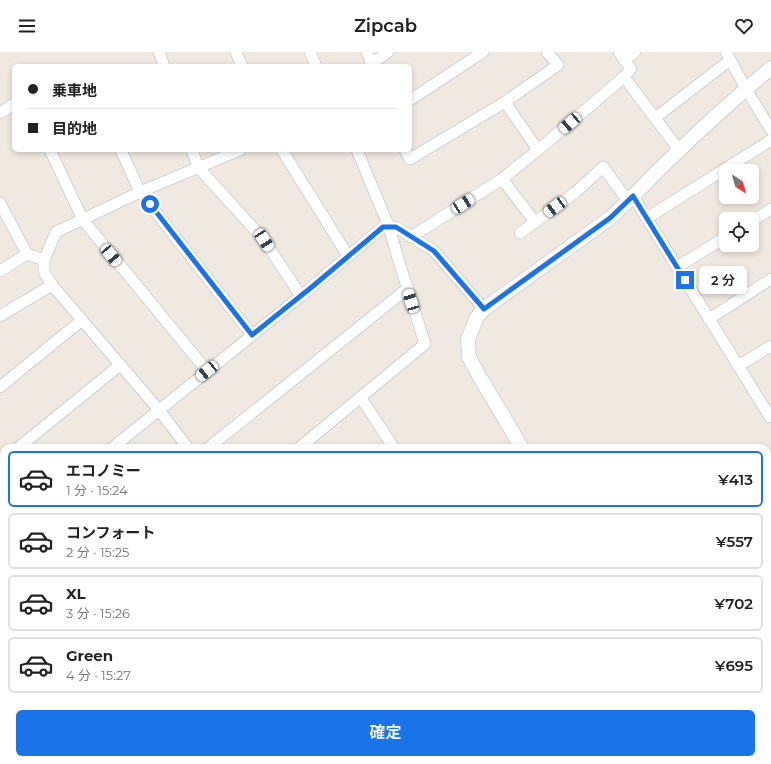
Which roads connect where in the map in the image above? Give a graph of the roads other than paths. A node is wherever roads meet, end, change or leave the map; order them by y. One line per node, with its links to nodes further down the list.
1 (159, 52): 11 (street)
2 (236, 52): 12 (street)
3 (310, 52): 13 (street)
4 (367, 52): 14 (street)
5 (388, 52): 15 (street)
6 (483, 52): 19 (street)
7 (547, 52): 20 (street)
8 (635, 52): 9 (street)
9 (622, 56): 17 (street)
10 (728, 56): 18 (street); 23 (street)
11 (163, 64)
12 (241, 64)
13 (315, 64)
14 (371, 64)
15 (372, 64)
16 (771, 68): 18 (street)
17 (624, 77): 23 (street); 26 (street)
18 (746, 89): 24 (street); 27 (street)
19 (412, 99)
20 (505, 102): 26 (street); 34 (street)
21 (12, 105): 22 (street)
22 (0, 113)
23 (655, 118): 27 (street)
24 (771, 130)
25 (771, 140): 42 (street)
26 (538, 150): 36 (street)
27 (679, 150): 38 (street)
28 (51, 152): 43 (street)
29 (122, 152): 37 (street)
30 (193, 152): 35 (street)
31 (235, 152): 35 (street)
32 (283, 152): 50 (street)
33 (358, 152): 45 (street)
34 (406, 152)
35 (198, 168): 37 (street); 57 (street)
36 (502, 179): 44 (street); 47 (street)
37 (140, 192): 43 (street); 62 (street)
38 (631, 199): 42 (street); 44 (street); 58 (street)
39 (0, 203): 49 (street)
40 (771, 209): 41 (street)
41 (759, 217)
42 (646, 218): 52 (street)
43 (83, 220): 51 (street); 66 (street)
44 (535, 222): 46 (street)
45 (389, 227): 47 (street); 50 (street); 56 (street)
46 (520, 233)
47 (411, 237): 58 (street)
48 (719, 241): 52 (street)
49 (27, 254): 51 (street); 53 (street)
50 (348, 256): 57 (street)
51 (44, 260): 55 (street)
52 (677, 267): 60 (street)
53 (0, 271)
54 (771, 279): 60 (street)
55 (52, 285): 59 (street); 61 (street)
56 (408, 288): 68 (street); 74 (street)
57 (301, 296): 62 (street)
58 (484, 309): 77 (street)
59 (0, 316)
60 (709, 319): 65 (street)
61 (82, 320): 64 (street); 67 (street)
62 (252, 335): 66 (street)
63 (771, 346): 65 (street)
64 (120, 365): 69 (street); 71 (street)
65 (738, 366): 70 (street)
66 (207, 371): 69 (street)
67 (0, 387)
68 (361, 398): 75 (street); 76 (street)
69 (159, 410): 72 (street); 73 (street)
70 (771, 416)
71 (23, 444)
72 (117, 444)
73 (185, 444)
74 (213, 444)
75 (304, 444)
76 (391, 444)
77 (520, 444)

